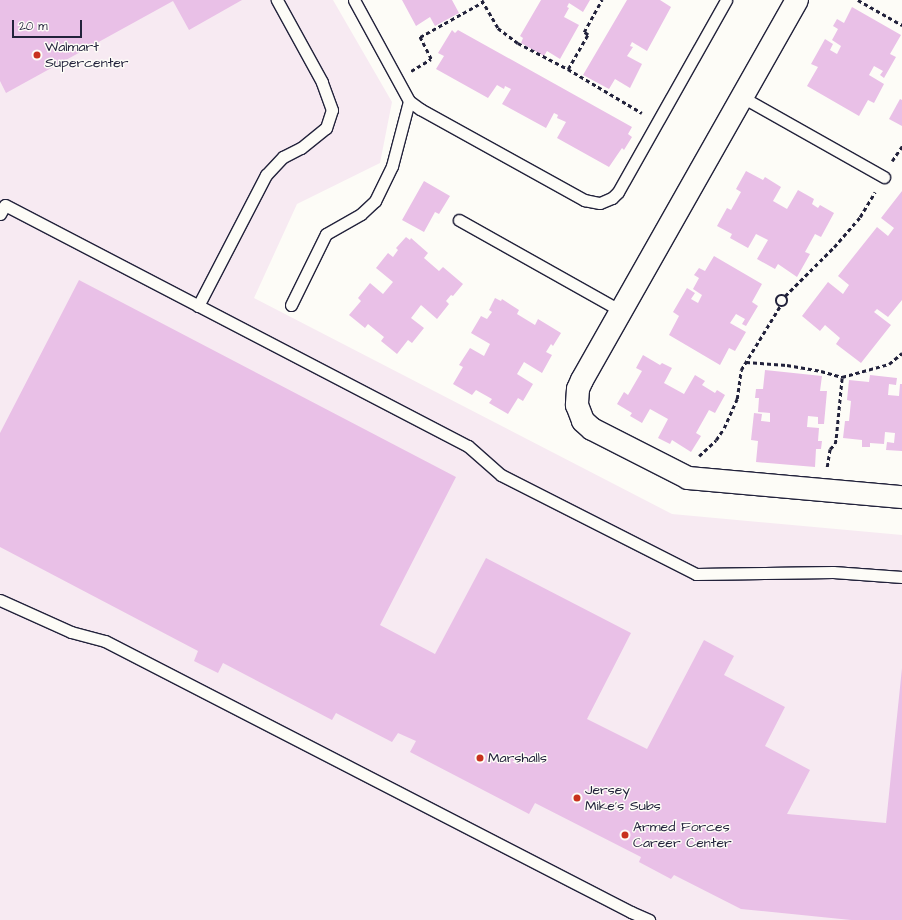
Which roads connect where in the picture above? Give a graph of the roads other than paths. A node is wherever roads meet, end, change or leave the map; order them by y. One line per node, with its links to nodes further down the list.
1 (277, 0): 11 (lane)
2 (354, 0): 6 (lane)
3 (726, 0): 6 (lane)
4 (797, 0): 5 (street)
5 (742, 97): 7 (lane); 12 (street)
6 (409, 101): 10 (lane)
7 (884, 177)
8 (0, 214): 11 (lane)
9 (459, 220): 12 (lane)
10 (291, 305)
11 (198, 306): 14 (lane)
12 (621, 311): 13 (street)
13 (902, 496)
14 (902, 577)
15 (0, 600): 16 (lane)
16 (649, 920)

